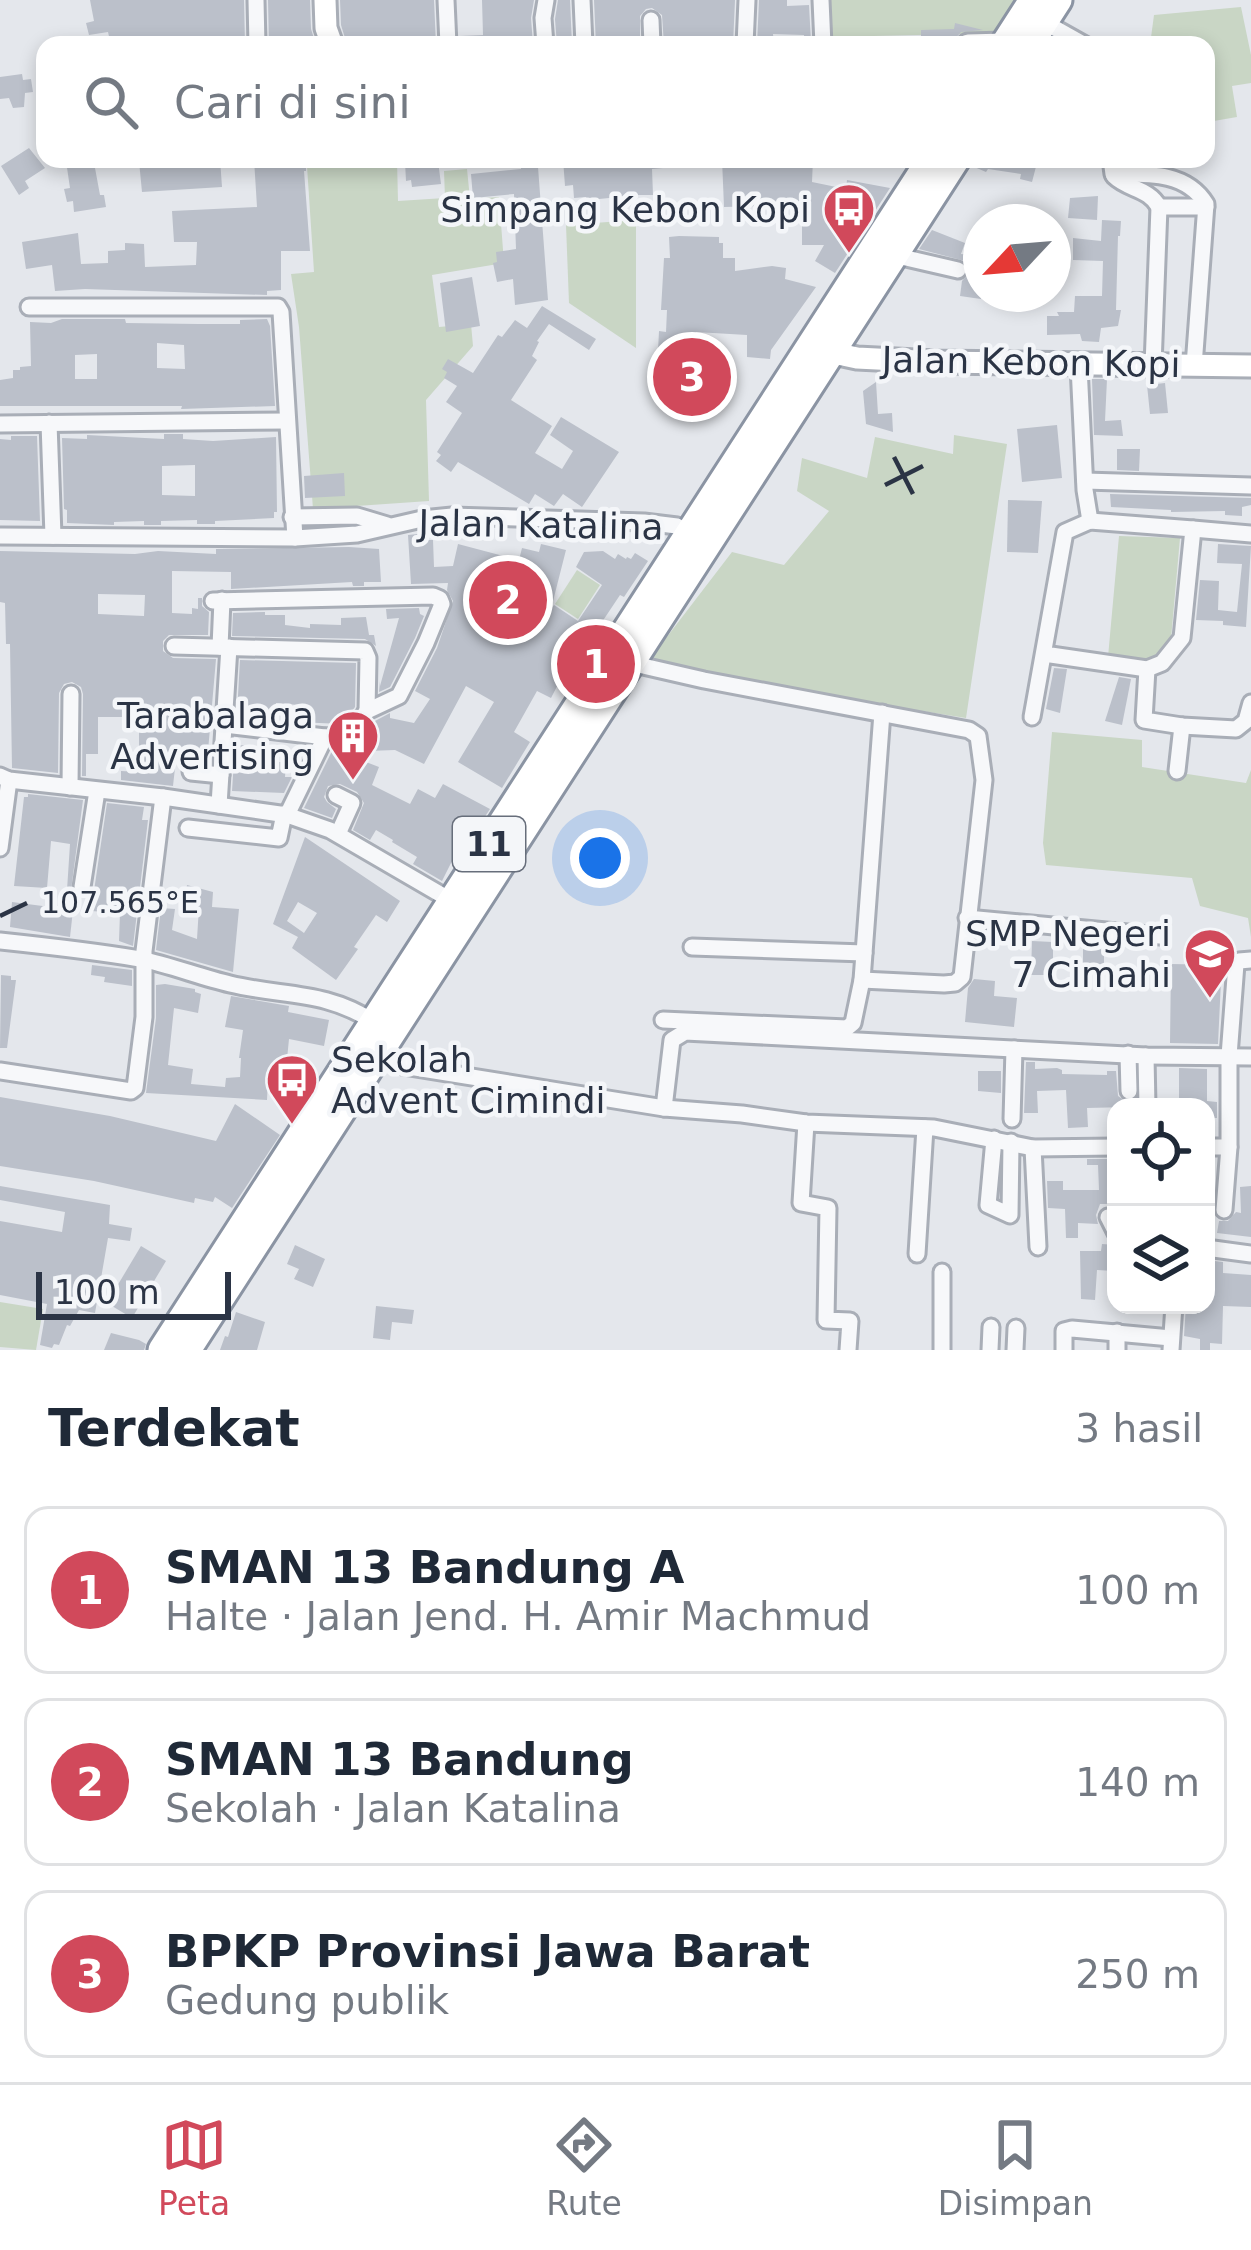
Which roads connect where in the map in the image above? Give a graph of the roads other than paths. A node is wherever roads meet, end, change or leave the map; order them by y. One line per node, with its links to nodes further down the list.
1 (256, 0): 10 (street)
2 (325, 0): 11 (main road)
3 (446, 0): 12 (street)
4 (546, 0): 13 (street)
5 (582, 0): 14 (street)
6 (747, 0): 16 (street)
7 (820, 0): 17 (street)
8 (1041, 17): 18 (highway); 19 (street)
9 (651, 20): 15 (street)
10 (257, 36)
11 (329, 36)
12 (448, 36)
13 (544, 36)
14 (584, 36)
15 (652, 36)
16 (745, 36)
17 (822, 36)
18 (1016, 36)
19 (1071, 36)
20 (926, 168): 29 (highway, 11)
21 (950, 168): 26 (highway, 11)
22 (1113, 168): 24 (street)
23 (1124, 168): 25 (street)
24 (1160, 207): 25 (street); 31 (street)
25 (1206, 213): 32 (street)
26 (893, 255): 27 (street); 29 (highway, 11)
27 (958, 270)
28 (29, 308): 34 (street)
29 (823, 344): 30 (main road, Jalan Kebon Kopi); 43 (highway, 11); 51 (highway, 11)
30 (1079, 366): 31 (main road, Jalan Kebon Kopi); 37 (street)
31 (1153, 366): 32 (main road, Jalan Kebon Kopi)
32 (1194, 366): 33 (main road, Jalan Kebon Kopi)
33 (1251, 366)
34 (287, 422): 35 (street); 39 (street)
35 (49, 423): 36 (street); 46 (street)
36 (0, 424)
37 (1085, 482): 38 (street); 40 (street)
38 (1251, 486)
39 (292, 518): 41 (street, Jalan Katalina); 47 (street)
40 (1090, 521): 42 (street); 50 (street)
41 (390, 525): 43 (street, Jalan Katalina); 47 (street, Jalan Katalina)
42 (1193, 529): 44 (street); 52 (street)
43 (690, 533): 64 (highway, 11)
44 (1251, 535)
45 (0, 536): 46 (street, Jalan Katalina)
46 (53, 536): 47 (street, Jalan Katalina)
47 (295, 538)
48 (174, 646): 49 (street)
49 (224, 647): 55 (street); 55 (street); 58 (street)
50 (1044, 654): 52 (street); 57 (street)
51 (630, 663): 56 (street); 64 (highway, 11)
52 (1148, 669): 59 (street)
53 (71, 694): 66 (street)
54 (1251, 703): 59 (street)
55 (368, 711): 60 (street)
56 (882, 712): 78 (street); 82 (street)
57 (1032, 717)
58 (226, 725): 60 (street); 63 (street)
59 (1182, 726): 61 (street)
60 (326, 737): 72 (street)
61 (1177, 771)
62 (191, 772): 63 (street)
63 (221, 775): 70 (street)
64 (544, 777): 71 (highway, 11)
65 (4, 778): 66 (street); 75 (street)
66 (70, 788): 67 (street)
67 (97, 790): 69 (street); 76 (street)
68 (336, 795): 74 (street)
69 (163, 797): 70 (street); 83 (street)
70 (219, 805): 72 (street)
71 (525, 807): 77 (highway, 11); 92 (highway, 11)
72 (286, 814): 73 (street); 74 (street)
73 (188, 828)
74 (338, 835): 77 (street)
75 (0, 848)
76 (82, 887)
77 (452, 901): 87 (highway, 11)
78 (967, 918): 79 (street); 85 (street)
79 (1160, 936)
80 (0, 941): 83 (street)
81 (692, 946): 82 (street)
82 (864, 953): 85 (street)
83 (144, 960): 87 (street); 93 (street)
84 (1251, 960): 90 (street)
85 (862, 980): 86 (street)
86 (663, 1020)
87 (374, 1022): 115 (highway, 11)
88 (1014, 1049): 89 (street); 96 (street); 97 (street)
89 (1137, 1055): 90 (street); 94 (street); 95 (street)
90 (1229, 1056): 91 (street); 101 (street)
91 (1251, 1057)
92 (376, 1058): 96 (street); 115 (highway, 11)
93 (0, 1071)
94 (1129, 1091)
95 (1145, 1098)
96 (664, 1108): 98 (street)
97 (1012, 1119)
98 (806, 1123): 99 (street); 116 (street)
99 (926, 1128): 102 (street); 107 (street)
100 (1215, 1147): 101 (street)
101 (1229, 1147): 104 (street)
102 (1033, 1148): 103 (street); 105 (street)
103 (1107, 1148)
104 (1224, 1210)
105 (1038, 1247)
106 (1215, 1249): 108 (street)
107 (917, 1254)
108 (1251, 1254)
109 (942, 1272): 117 (street)
110 (1173, 1314): 114 (street)
111 (991, 1327): 118 (street)
112 (1016, 1328): 119 (street)
113 (1117, 1341): 114 (street); 120 (street)
114 (1171, 1344)
115 (184, 1349)
116 (848, 1350)
117 (942, 1350)
118 (989, 1350)
119 (1016, 1350)
120 (1064, 1350)

